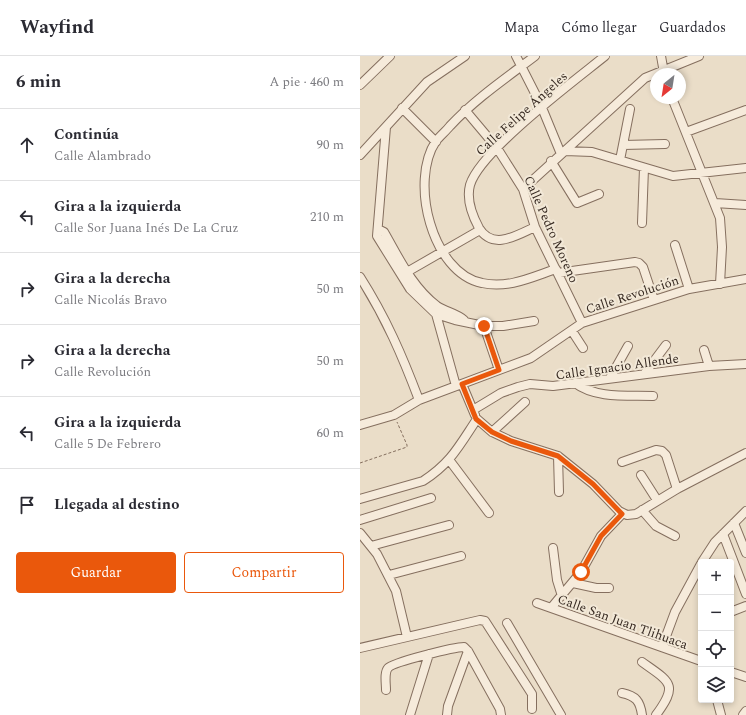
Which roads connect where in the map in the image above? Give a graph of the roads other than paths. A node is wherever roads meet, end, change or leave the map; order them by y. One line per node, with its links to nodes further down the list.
1 (390, 56): 12 (street)
2 (465, 56): 15 (street)
3 (516, 56): 8 (street)
4 (535, 56): 8 (street)
5 (604, 56): 14 (street, Calle Felipe Ángeles)
6 (661, 56): 9 (street)
7 (699, 56): 10 (street)
8 (521, 66): 14 (street); 17 (street)
9 (663, 68)
10 (673, 68)
11 (650, 76): 25 (street)
12 (360, 85)
13 (674, 104): 20 (street)
14 (542, 107): 24 (street, Calle Felipe Ángeles); 25 (street)
15 (402, 108): 19 (street); 21 (street)
16 (630, 109): 23 (street)
17 (466, 110): 21 (street); 24 (street, Calle Pedro Moreno)
18 (746, 110): 20 (street)
19 (386, 127): 26 (street); 38 (street)
20 (686, 132): 31 (street)
21 (436, 142): 41 (street)
22 (665, 144): 23 (street)
23 (623, 145): 27 (street)
24 (497, 148): 32 (street, Calle Pedro Moreno); 39 (street, Calle Felipe Ángeles)
25 (563, 152): 27 (street); 28 (street)
26 (360, 155)
27 (620, 160): 29 (street)
28 (552, 161): 32 (street); 33 (street)
29 (644, 168): 31 (street); 36 (street)
30 (746, 168): 31 (street)
31 (702, 174): 34 (street)
32 (523, 189): 37 (street, Calle Pedro Moreno)
33 (599, 194)
34 (715, 203): 35 (street); 46 (street)
35 (746, 205)
36 (642, 223)
37 (535, 227): 39 (street); 42 (street, Calle Pedro Moreno)
38 (378, 229): 43 (street); 49 (street)
39 (480, 230): 41 (street)
40 (675, 245): 47 (street)
41 (442, 251): 42 (street); 43 (street)
42 (557, 271): 48 (street); 52 (street, Calle Pedro Moreno)
43 (407, 272): 50 (street)
44 (360, 277): 67 (street)
45 (746, 279): 46 (street, Calle Revolución)
46 (720, 284): 47 (street, Calle Revolución)
47 (689, 288): 48 (street, Calle Revolución)
48 (654, 300): 52 (street, Calle Revolución)
49 (436, 314): 50 (street); 65 (street)
50 (464, 320): 53 (street)
51 (534, 321): 53 (street)
52 (582, 323): 54 (street, Calle Revolución)
53 (484, 326): 61 (street)
54 (572, 331): 57 (street); 61 (street, Calle Revolución)
55 (666, 345): 62 (street)
56 (628, 346): 63 (street)
57 (583, 348)
58 (704, 350): 60 (street)
59 (746, 364): 60 (street, Calle Ignacio Allende)
60 (709, 366): 62 (street, Calle Ignacio Allende)
61 (499, 370): 65 (street, Calle Revolución)
62 (645, 374): 63 (street, Calle Ignacio Allende)
63 (610, 378): 64 (street, Calle Ignacio Allende)
64 (575, 383): 66 (street); 69 (street, Calle Ignacio Allende)
65 (459, 385): 67 (street, Calle Revolución); 69 (street)
66 (653, 396)
67 (419, 400): 71 (street, Calle Revolución)
68 (526, 402): 72 (street)
69 (473, 410): 70 (street)
70 (476, 419): 72 (street); 75 (street)
71 (360, 426)
72 (492, 432): 74 (street)
73 (746, 453): 78 (street)
74 (558, 456): 79 (street); 86 (street)
75 (450, 461): 81 (street); 85 (street)
76 (622, 462): 78 (street)
77 (641, 475): 82 (street)
78 (677, 489): 82 (street)
79 (559, 492)
80 (431, 498): 87 (street)
81 (360, 500)
82 (657, 500): 83 (street)
83 (642, 510): 86 (street); 92 (street)
84 (746, 511): 88 (street)
85 (489, 513)
86 (622, 514): 100 (street)
87 (360, 520)
88 (734, 523): 91 (street); 95 (street)
89 (449, 525): 93 (street)
90 (360, 533): 93 (street)
91 (723, 534): 97 (street); 102 (street)
92 (675, 536)
93 (371, 546): 99 (street)
94 (553, 548): 103 (street)
95 (746, 553)
96 (461, 556): 99 (street)
97 (704, 559)
98 (698, 570): 110 (street)
99 (389, 576): 109 (street)
100 (573, 583): 101 (street); 103 (street)
101 (609, 588)
102 (746, 594)
103 (562, 596): 106 (street)
104 (537, 603): 106 (street, Calle San Juan Tlihuaca)
105 (746, 606): 107 (street)
106 (551, 608): 110 (street, Calle San Juan Tlihuaca)
107 (734, 611)
108 (507, 623): 118 (street)
109 (407, 637): 111 (street); 121 (street)
110 (662, 647): 114 (street, Calle San Juan Tlihuaca)
111 (360, 648)
112 (468, 651): 113 (street); 126 (street); 127 (street)
113 (429, 654): 119 (street); 125 (street)
114 (698, 660)
115 (642, 662): 130 (street)
116 (734, 673): 117 (street)
117 (746, 677)
118 (542, 684): 121 (street); 128 (street)
119 (386, 690)
120 (622, 693): 129 (street)
121 (532, 694): 124 (street)
122 (718, 703): 131 (street)
123 (746, 711): 132 (street)
124 (532, 713)
125 (410, 715)
126 (446, 715)
127 (501, 715)
128 (561, 715)
129 (642, 715)
130 (656, 715)
131 (720, 715)
132 (743, 715)

